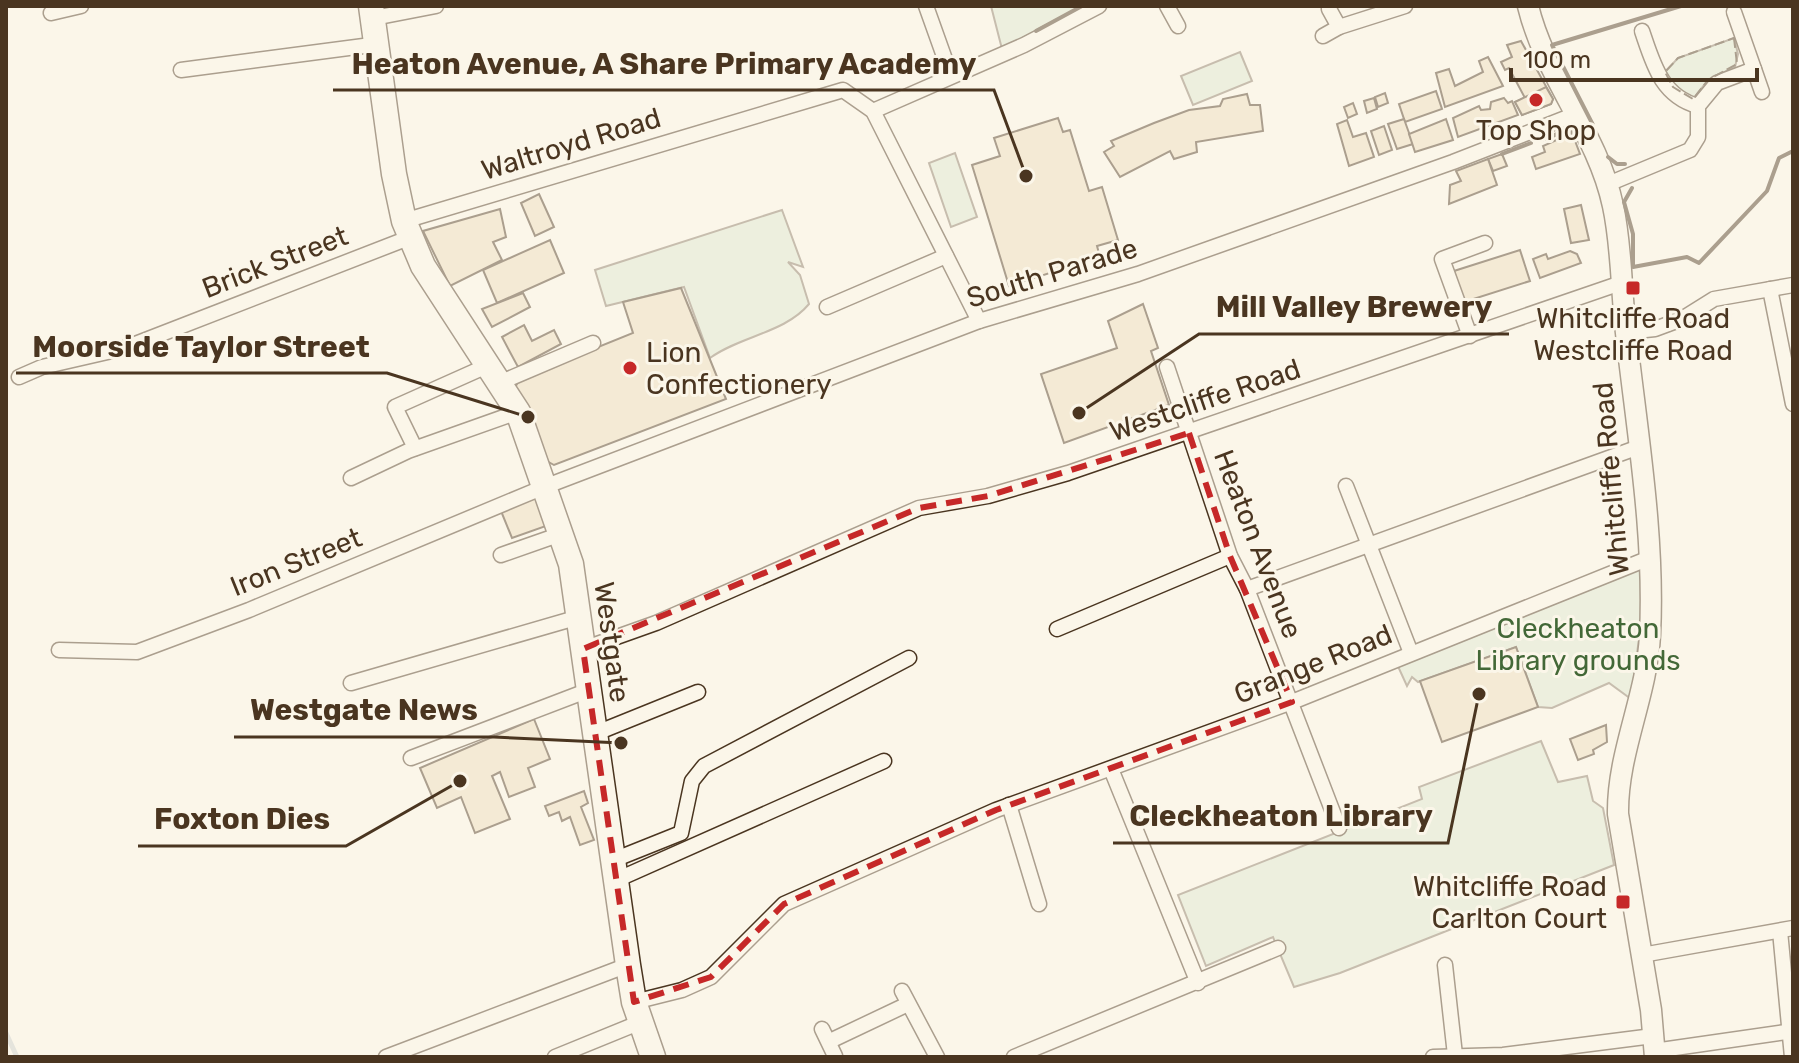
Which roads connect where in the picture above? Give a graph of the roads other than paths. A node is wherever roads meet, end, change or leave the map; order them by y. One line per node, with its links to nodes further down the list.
1 (81, 6): 11 (street)
2 (436, 6): 9 (street)
3 (926, 6): 19 (street)
4 (1099, 6): 19 (street)
5 (1167, 6): 12 (street)
6 (1405, 6): 13 (street)
7 (1528, 6): 23 (main road, Whitcliffe Road)
8 (1329, 9): 13 (street)
9 (372, 12): 16 (main road, Westgate)
10 (1734, 12): 17 (street)
11 (51, 13)
12 (1178, 26)
13 (1339, 27): 15 (street)
14 (1642, 31): 21 (street)
15 (1323, 36)
16 (379, 44): 18 (street); 25 (main road, Westgate)
17 (1754, 69): 20 (street); 21 (street)
18 (181, 70)
19 (951, 76): 22 (street)
20 (1762, 92)
21 (1698, 106): 24 (street)
22 (873, 111): 25 (street, Waltroyd Road); 27 (street)
23 (1576, 114): 24 (main road, Whitcliffe Road); 32 (street, South Parade)
24 (1608, 184): 28 (main road, Whitcliffe Road)
25 (408, 229): 37 (main road, Westgate); 38 (street, Brick Street)
26 (1485, 243): 34 (street)
27 (946, 256): 31 (street); 32 (street)
28 (1621, 283): 33 (main road, Whitcliffe Road); 34 (street, Westcliffe Road)
29 (1793, 285): 30 (street)
30 (1770, 289): 33 (street); 39 (street)
31 (827, 307)
32 (979, 321): 46 (street, South Parade)
33 (1626, 332): 42 (main road, Whitcliffe Road)
34 (1470, 336): 41 (street, Westcliffe Road)
35 (593, 343): 37 (street)
36 (1167, 367): 41 (street, Heaton Avenue)
37 (494, 374): 40 (main road, Westgate); 43 (street)
38 (19, 377)
39 (1793, 404)
40 (518, 412): 43 (street); 46 (main road, Westgate)
41 (1189, 433): 50 (street, Heaton Avenue); 55 (street, Westcliffe Road)
42 (1639, 447): 48 (street); 51 (main road, Whitcliffe Road)
43 (415, 448): 44 (street)
44 (351, 478)
45 (1346, 486): 48 (street)
46 (544, 487): 47 (main road, Westgate); 56 (street, Iron Street)
47 (561, 534): 49 (street); 53 (main road, Westgate)
48 (1371, 545): 52 (street); 57 (street)
49 (501, 555)
50 (1230, 556): 52 (street, Heaton Avenue); 54 (street)
51 (1647, 559): 57 (street, Grange Road); 73 (main road, Whitcliffe Road)
52 (1247, 589): 62 (street, Heaton Avenue)
53 (579, 617): 55 (main road, Westgate); 59 (street)
54 (1057, 629)
55 (583, 649): 60 (main road, Westgate)
56 (59, 650)
57 (1411, 653): 62 (street, Grange Road)
58 (909, 658): 69 (street)
59 (351, 683)
60 (589, 690): 63 (main road, Westgate); 64 (street)
61 (698, 692): 63 (street)
62 (1292, 702): 66 (street, Grange Road); 68 (street, Heaton Avenue)
63 (594, 734): 69 (main road, Westgate)
64 (411, 758)
65 (884, 761): 69 (street)
66 (1111, 769): 67 (street, Grange Road); 76 (street)
67 (1002, 808): 70 (street); 77 (street, Grange Road)
68 (1339, 828)
69 (612, 871): 74 (main road, Westgate)
70 (1039, 904)
71 (1787, 930): 73 (street); 78 (street)
72 (1278, 948): 76 (street)
73 (1642, 955): 79 (main road, Whitcliffe Road)
74 (628, 965): 77 (main road, Westgate); 83 (street)
75 (1445, 965): 80 (street)
76 (1198, 983): 87 (street)
77 (638, 1012): 84 (street, Grange Road); 85 (main road, Westgate)
78 (1791, 1031): 79 (street); 89 (street)
79 (1654, 1048): 82 (street)
80 (1455, 1055): 82 (street); 88 (street)
81 (835, 1056): 86 (street)
82 (1504, 1056)
83 (386, 1057)
84 (555, 1057)
85 (653, 1057)
86 (937, 1057)
87 (1014, 1057)
88 (1433, 1057)
89 (1792, 1057)

